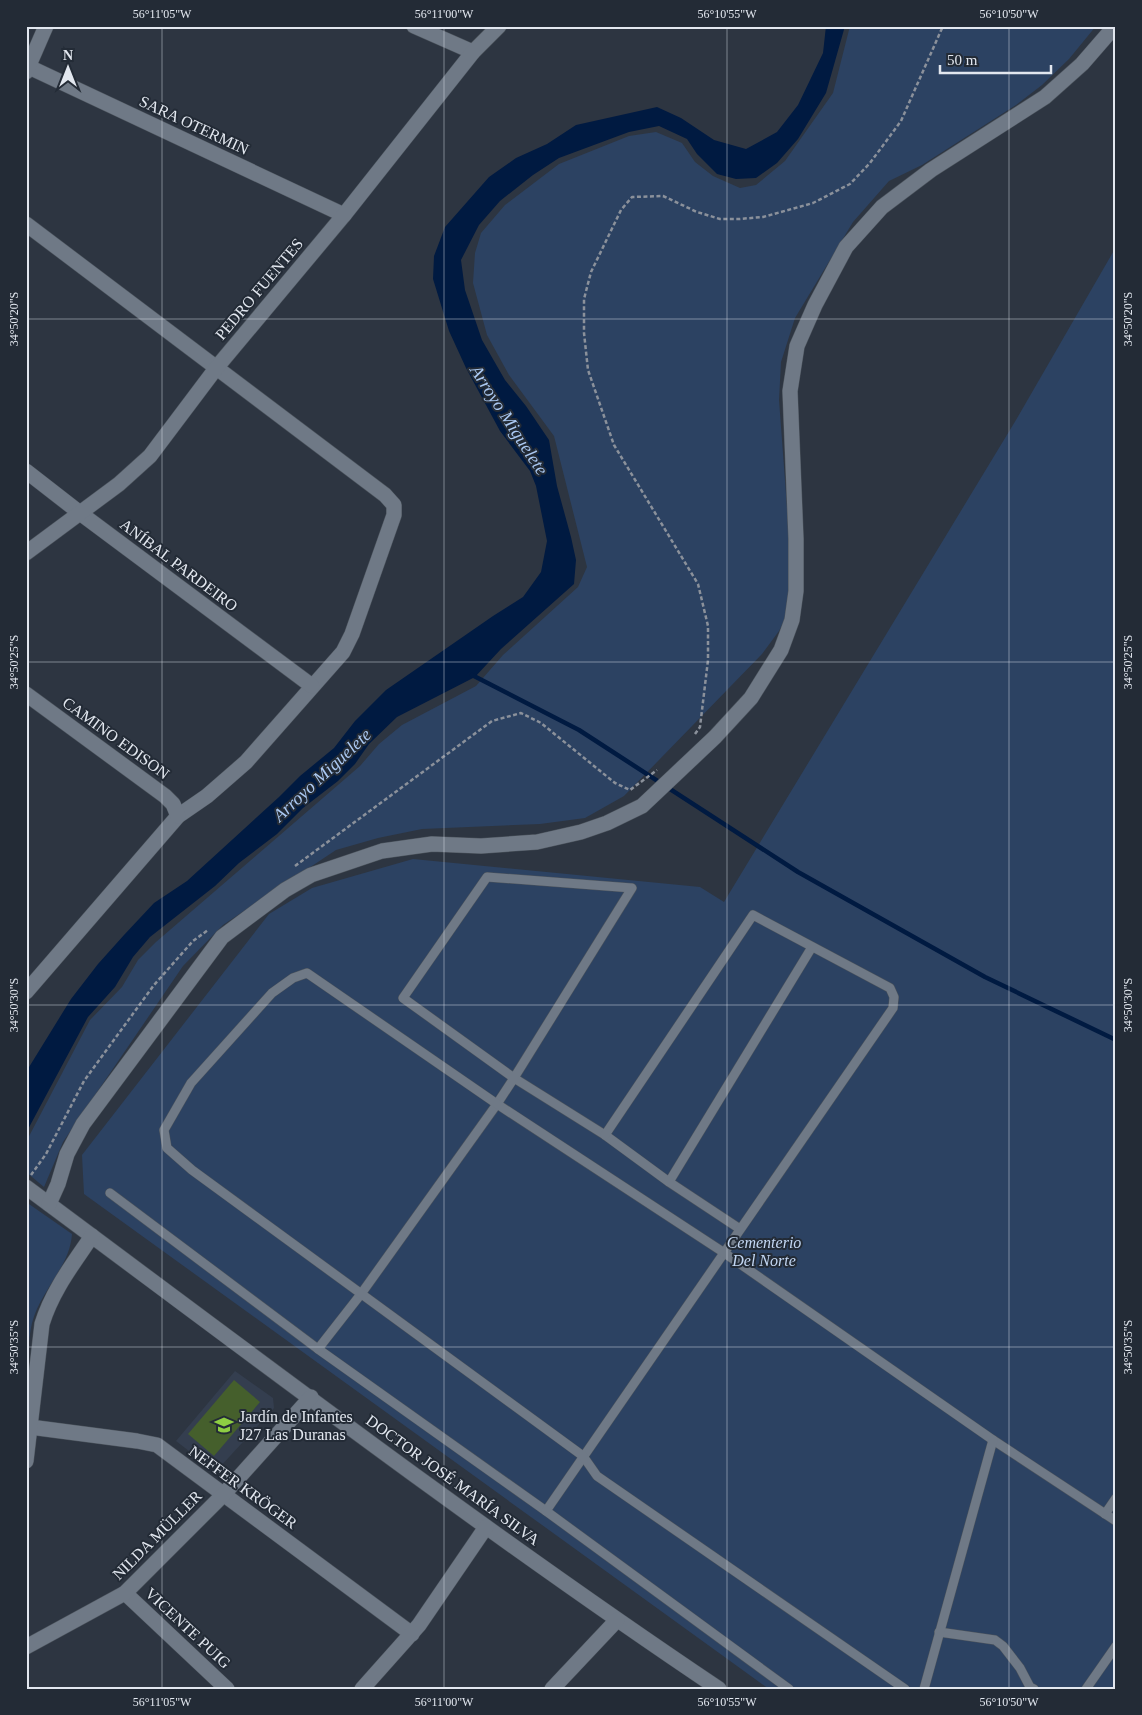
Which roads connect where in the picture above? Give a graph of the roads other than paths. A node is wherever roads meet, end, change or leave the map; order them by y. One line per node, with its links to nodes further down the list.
1 (46, 26): 6 (street)
2 (414, 26): 5 (street)
3 (499, 26): 5 (street, PEDRO FUENTES)
4 (1114, 26): 24 (street)
5 (473, 52): 7 (street, PEDRO FUENTES)
6 (27, 69): 7 (street, SARA OTERMIN)
7 (344, 215): 9 (street, PEDRO FUENTES)
8 (26, 224): 9 (street)
9 (217, 367): 11 (street, PEDRO FUENTES); 13 (street)
10 (26, 471): 11 (street, ANÍBAL PARDEIRO)
11 (80, 513): 12 (street, PEDRO FUENTES); 13 (street, ANÍBAL PARDEIRO)
12 (26, 553)
13 (312, 686): 15 (street)
14 (26, 694): 15 (street, CAMINO EDISON)
15 (178, 816): 17 (street)
16 (812, 947): 20 (lane); 21 (lane); 25 (lane)
17 (26, 992)
18 (514, 1078): 18 (lane); 19 (lane); 20 (lane)
19 (497, 1104): 27 (lane); 28 (lane); 28 (lane)
20 (605, 1136): 21 (lane)
21 (669, 1182): 25 (lane)
22 (27, 1188): 24 (street, DOCTOR JOSÉ MARÍA SILVA)
23 (110, 1193): 29 (lane)
24 (48, 1204): 26 (street, DOCTOR JOSÉ MARÍA SILVA)
25 (740, 1228): 27 (lane)
26 (92, 1236): 30 (street, DOCTOR JOSÉ MARÍA SILVA); 31 (street)
27 (723, 1252): 32 (lane); 33 (lane)
28 (361, 1294): 29 (lane); 33 (lane)
29 (318, 1350): 37 (lane)
30 (311, 1397): 35 (street, NILDA MÜLLER); 40 (street, DOCTOR JOSÉ MARÍA SILVA)
31 (30, 1427): 34 (street); 35 (street, NEFFER KRÖGER)
32 (993, 1440): 38 (lane); 43 (lane)
33 (583, 1456): 37 (lane); 52 (lane)
34 (26, 1461)
35 (223, 1494): 41 (street, NILDA MÜLLER); 44 (street, NEFFER KRÖGER)
36 (1116, 1498): 38 (lane)
37 (546, 1511): 51 (lane)
38 (1105, 1514): 39 (lane)
39 (1116, 1521)
40 (486, 1527): 42 (street, DOCTOR JOSÉ MARÍA SILVA); 44 (street)
41 (125, 1593): 46 (street, NILDA MÜLLER); 47 (street, VICENTE PUIG)
42 (617, 1620): 49 (street); 50 (street, DOCTOR JOSÉ MARÍA SILVA)
43 (939, 1632): 53 (lane); 54 (lane)
44 (412, 1634): 48 (street)
45 (1116, 1646): 55 (lane)
46 (26, 1647)
47 (227, 1689)
48 (362, 1689)
49 (552, 1689)
50 (719, 1689)
51 (789, 1689)
52 (904, 1689)
53 (924, 1689)
54 (1034, 1689)
55 (1086, 1689)

